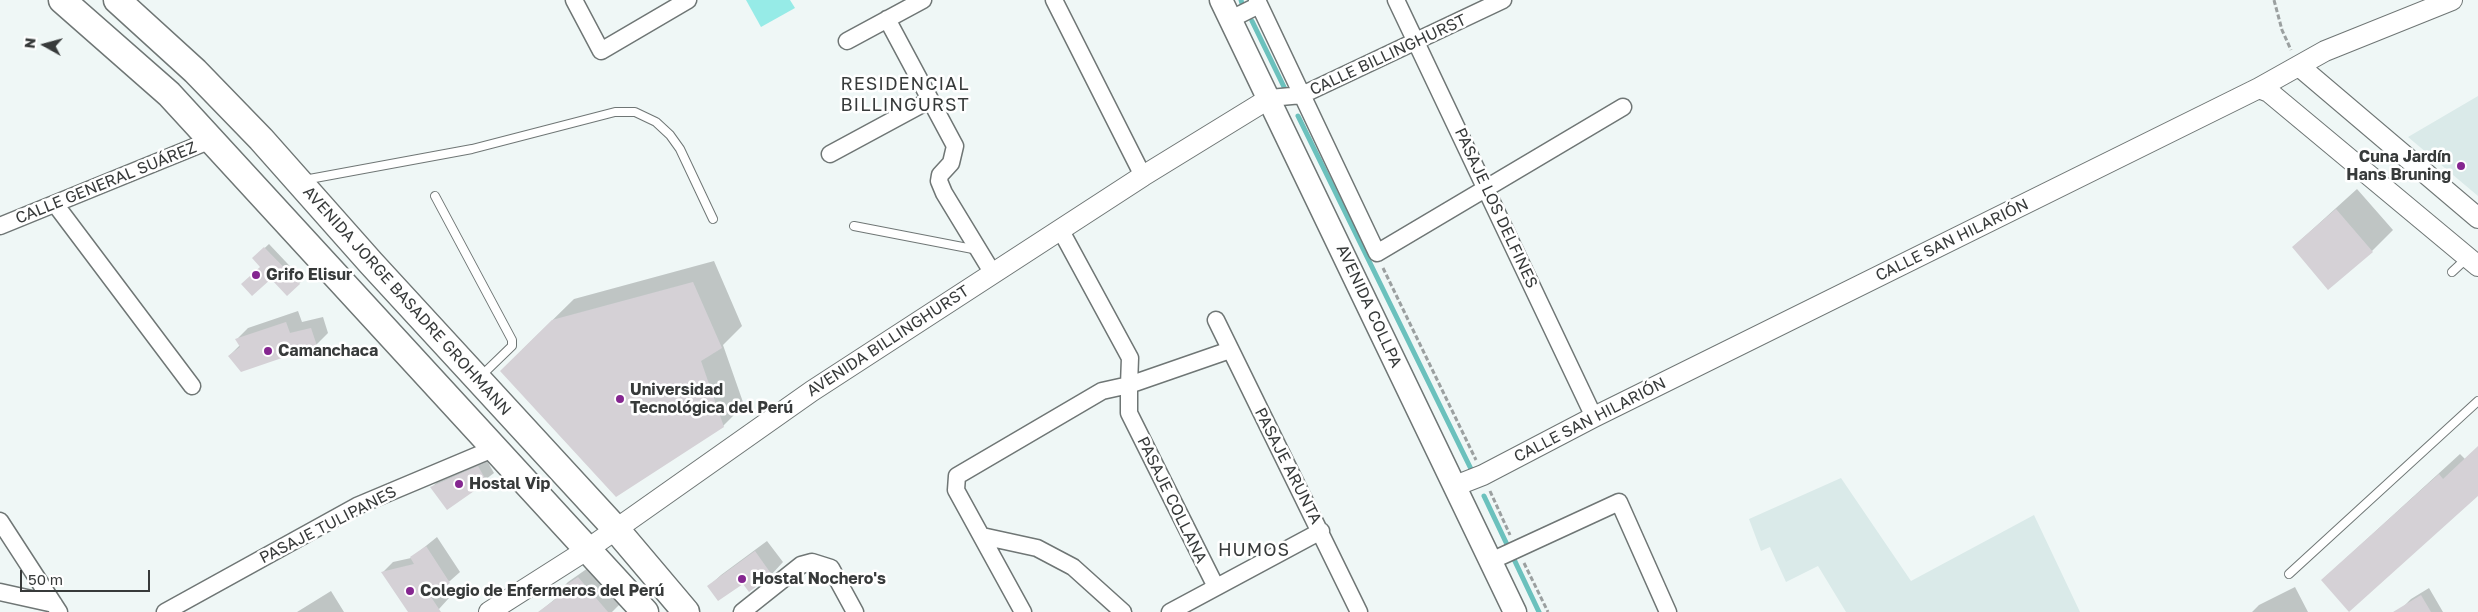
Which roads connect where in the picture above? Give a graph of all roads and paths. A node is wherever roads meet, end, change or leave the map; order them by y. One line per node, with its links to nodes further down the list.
1 (62, 0): 19 (highway, AVENIDA JORGE BASADRE GROHMANN)
2 (117, 0): 17 (highway, AVENIDA JORGE BASADRE GROHMANN)
3 (574, 0): 4 (street)
4 (688, 0)
5 (923, 0): 13 (street)
6 (1054, 0): 26 (street)
7 (1396, 0): 14 (street, PASAJE LOS DELFINES)
8 (2274, 0): 16 (path)
9 (2452, 0): 16 (street, CALLE SAN HILARIÓN)
10 (1498, 1): 14 (street, CALLE BILLINGHURST)
11 (1258, 3): 12 (street); 20 (street)
12 (1226, 10): 21 (main road, AVENIDA COLLPA)
13 (887, 20): 15 (street); 22 (street)
14 (1416, 41): 20 (street, CALLE BILLINGHURST); 28 (street, PASAJE LOS DELFINES)
15 (847, 42)
16 (2299, 66): 18 (street, CALLE SAN HILARIÓN); 31 (street)
17 (195, 71): 19 (highway); 27 (highway, AVENIDA JORGE BASADRE GROHMANN)
18 (2258, 88): 38 (street); 49 (street, CALLE SAN HILARIÓN)
19 (169, 94): 24 (highway, AVENIDA JORGE BASADRE GROHMANN)
20 (1302, 96): 21 (street, CALLE BILLINGHURST); 37 (street)
21 (1270, 98): 26 (street, AVENIDA BILLINGHURST); 53 (main road, AVENIDA COLLPA)
22 (930, 100): 25 (street); 36 (street)
23 (1623, 107): 28 (street)
24 (211, 140): 30 (street, CALLE GENERAL SUÁREZ); 42 (highway, AVENIDA JORGE BASADRE GROHMANN)
25 (830, 154)
26 (1143, 176): 35 (street, AVENIDA BILLINGHURST)
27 (298, 180): 32 (lane); 39 (highway, AVENIDA JORGE BASADRE GROHMANN)
28 (1486, 188): 37 (street); 49 (street, PASAJE LOS DELFINES)
29 (435, 196): 45 (lane)
30 (55, 204): 33 (street, CALLE GENERAL SUÁREZ); 47 (street)
31 (2478, 218)
32 (713, 219)
33 (0, 226)
34 (854, 226): 36 (lane)
35 (1060, 229): 40 (street, AVENIDA BILLINGHURST); 46 (street)
36 (980, 250): 40 (street)
37 (1378, 253): 52 (path)
38 (2473, 262): 41 (lane)
39 (371, 263): 42 (highway); 45 (highway, AVENIDA JORGE BASADRE GROHMANN)
40 (992, 272): 55 (street, AVENIDA BILLINGHURST)
41 (2452, 272)
42 (346, 287): 51 (highway, AVENIDA JORGE BASADRE GROHMANN)
43 (1216, 320): 44 (street, PASAJE ARUNTA)
44 (1230, 350): 46 (street); 56 (street, PASAJE ARUNTA)
45 (478, 379): 50 (highway, AVENIDA JORGE BASADRE GROHMANN)
46 (1129, 385): 57 (street); 61 (street, PASAJE COLLANA)
47 (192, 386)
48 (2478, 401): 60 (lane)
49 (1594, 417): 52 (street, CALLE SAN HILARIÓN)
50 (527, 433): 51 (highway); 55 (highway, AVENIDA JORGE BASADRE GROHMANN)
51 (495, 448): 58 (highway, AVENIDA JORGE BASADRE GROHMANN); 64 (street, PASAJE TULIPANES)
52 (1483, 475): 53 (street, CALLE SAN HILARIÓN)
53 (1455, 486): 59 (main road, AVENIDA COLLPA)
54 (0, 521): 63 (street)
55 (615, 528): 58 (street, AVENIDA BILLINGHURST); 67 (highway, AVENIDA JORGE BASADRE GROHMANN)
56 (1321, 531): 61 (street); 73 (street, PASAJE ARUNTA)
57 (982, 536): 70 (street); 71 (street)
58 (588, 549): 65 (street, AVENIDA BILLINGHURST); 66 (highway, AVENIDA JORGE BASADRE GROHMANN)
59 (1491, 561): 74 (main road, AVENIDA COLLPA); 75 (street)
60 (2289, 574)
61 (1216, 587): 72 (street)
62 (0, 592): 63 (street)
63 (56, 608)
64 (165, 612)
65 (489, 612)
66 (645, 612)
67 (686, 612)
68 (742, 612): 69 (street)
69 (854, 612)
70 (1023, 612)
71 (1123, 612)
72 (1170, 612)
73 (1359, 612)
74 (1515, 612)
75 (1668, 612)

